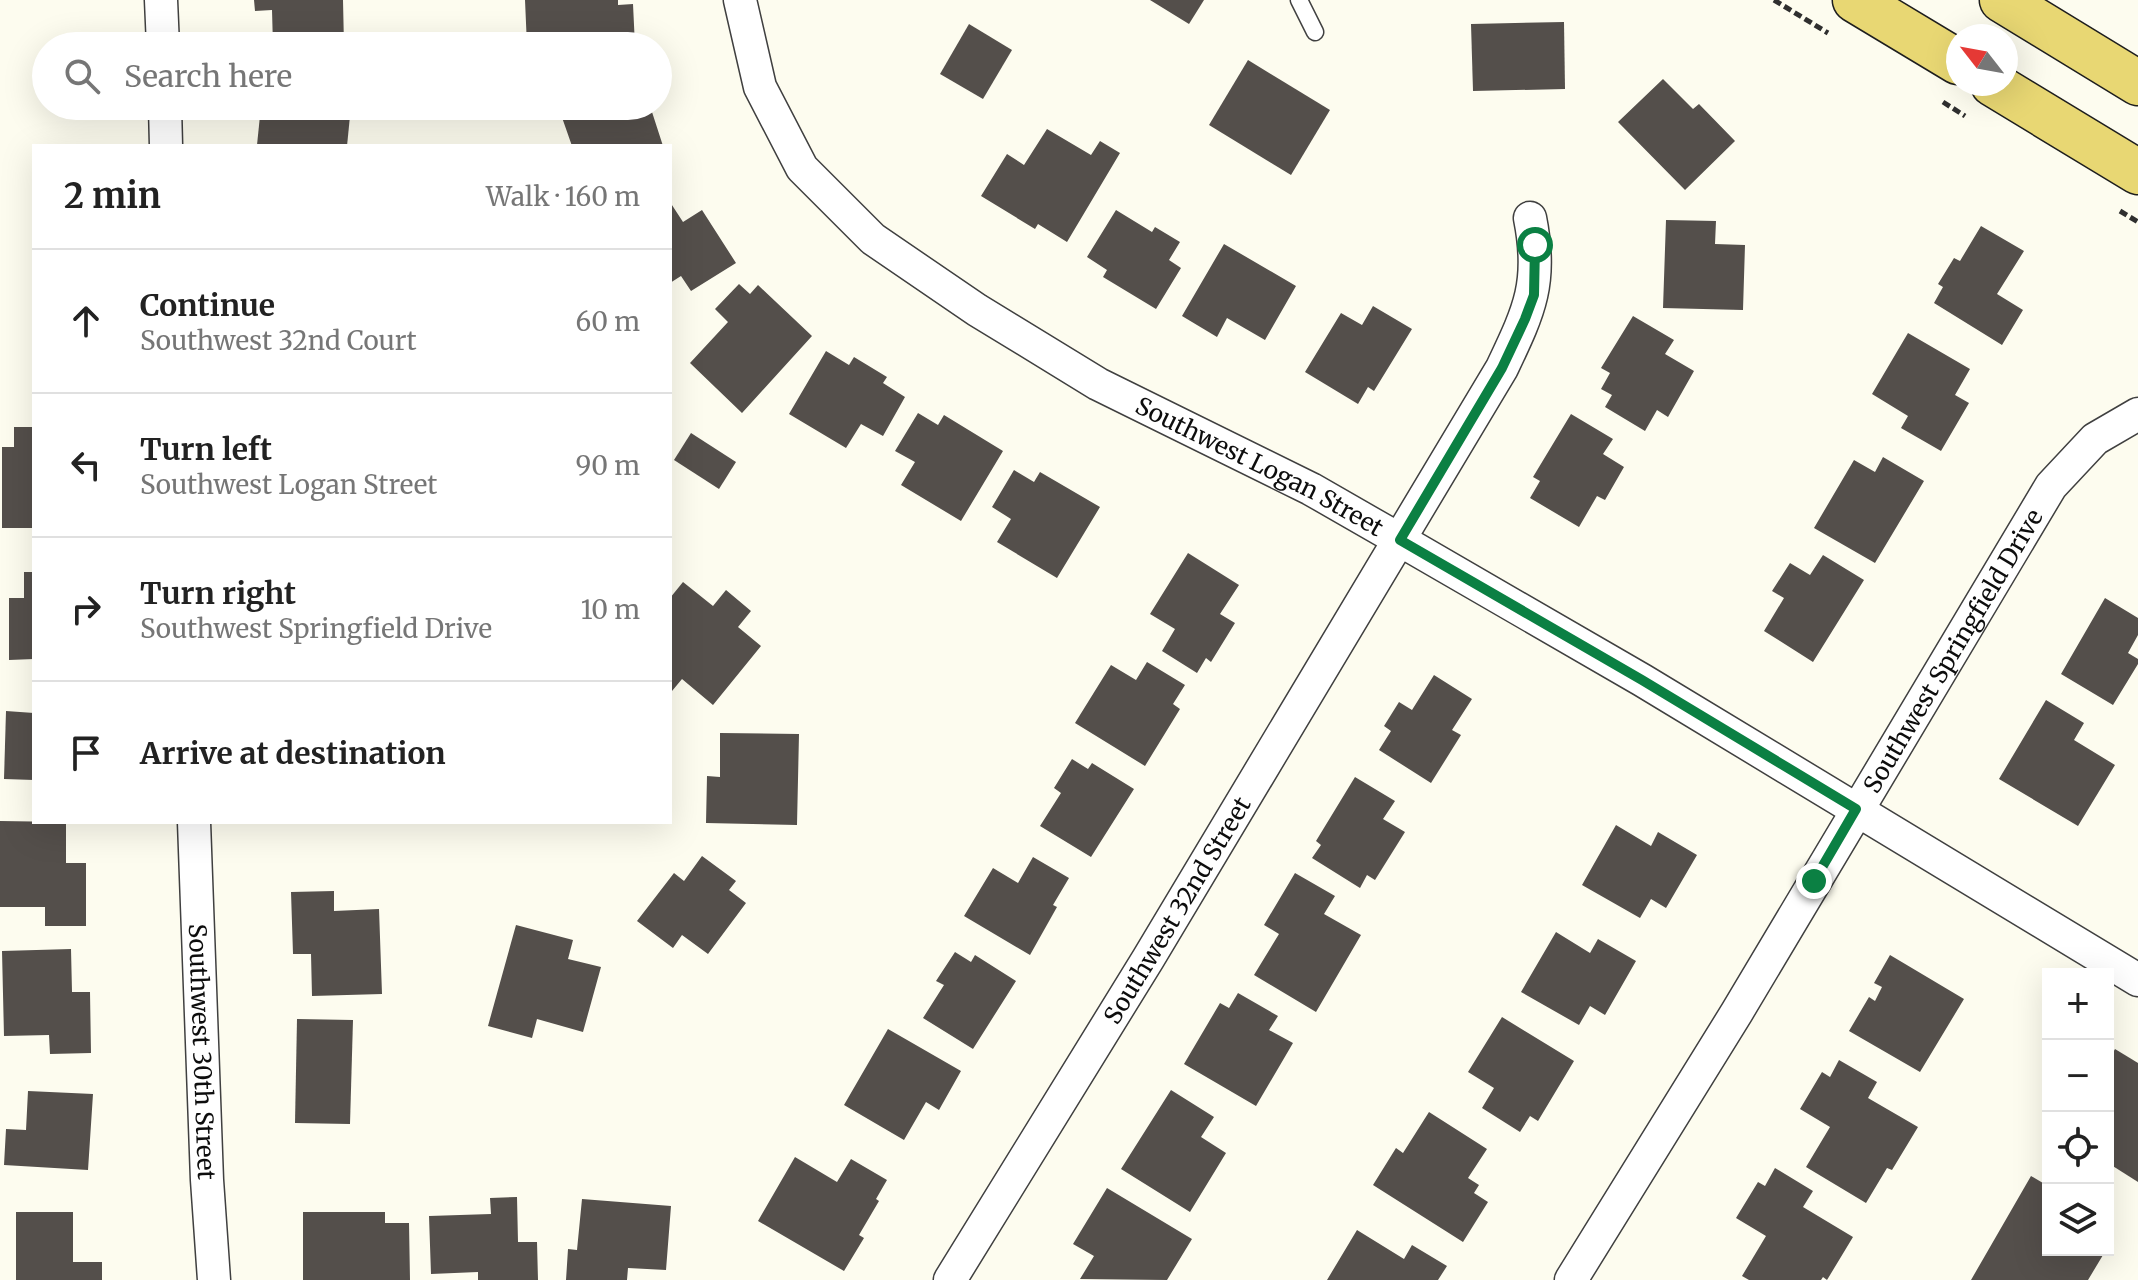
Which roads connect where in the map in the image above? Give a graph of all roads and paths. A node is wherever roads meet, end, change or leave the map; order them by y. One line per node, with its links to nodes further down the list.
1 (161, 0): 7 (street)
2 (740, 0): 22 (street, Southwest Logan Street)
3 (1299, 0): 8 (lane)
4 (1774, 0): 9 (path)
5 (1855, 0): 10 (main road)
6 (2002, 0): 11 (main road)
7 (162, 32)
8 (1315, 32)
9 (1842, 41)
10 (1946, 79)
11 (2138, 83)
12 (1958, 96): 15 (path)
13 (2013, 96): 17 (main road)
14 (165, 120): 16 (street)
15 (1978, 124)
16 (166, 144)
17 (2138, 172)
18 (2111, 206): 20 (path)
19 (1530, 218): 22 (street, Southwest 32nd Street)
20 (2138, 222)
21 (2138, 414): 23 (street, Southwest Springfield Drive)
22 (1400, 540): 23 (street, Southwest Logan Street); 27 (street, Southwest 32nd Street)
23 (1856, 809): 25 (street, Southwest Logan Street); 28 (street, Southwest Springfield Drive)
24 (194, 824): 26 (street, Southwest 30th Street)
25 (2138, 980)
26 (214, 1280)
27 (950, 1280)
28 (1571, 1280)

